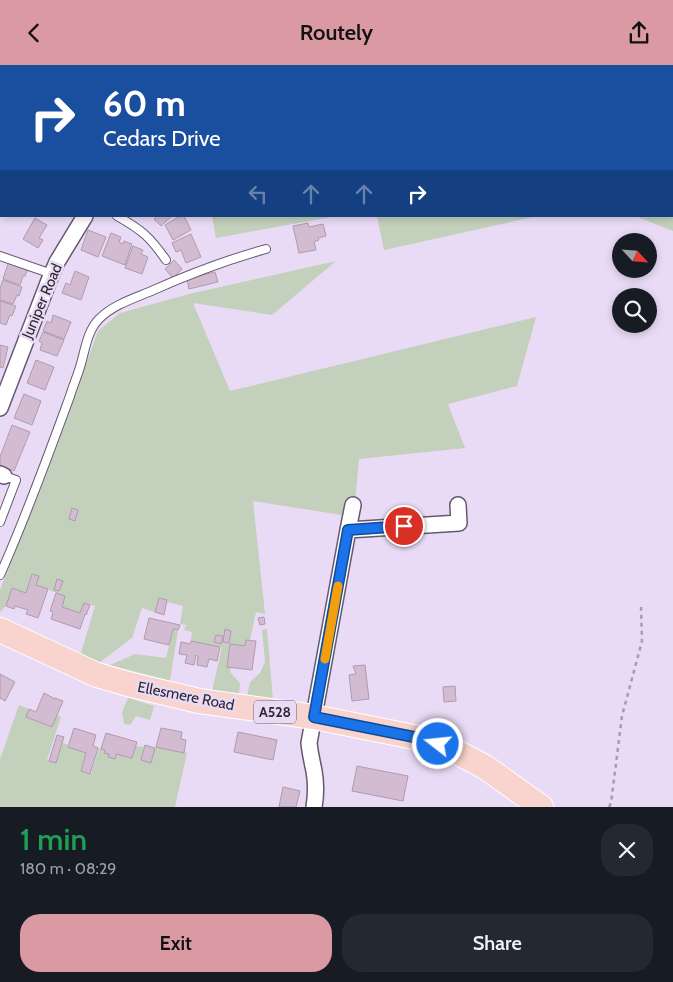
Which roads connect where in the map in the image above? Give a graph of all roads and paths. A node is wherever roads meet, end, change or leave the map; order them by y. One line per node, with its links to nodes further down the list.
1 (84, 217): 6 (street, Juniper Road)
2 (119, 217): 5 (lane)
3 (266, 249): 16 (lane)
4 (0, 256): 6 (lane)
5 (166, 260)
6 (52, 274): 7 (street, Juniper Road)
7 (4, 387): 8 (street, Juniper Road)
8 (0, 409)
9 (2, 475): 12 (lane)
10 (353, 505): 14 (street)
11 (458, 505): 13 (street)
12 (0, 522)
13 (459, 523): 14 (street); 15 (street)
14 (348, 530): 19 (street)
15 (460, 538)
16 (0, 575)
17 (641, 607): 22 (path)
18 (0, 630): 19 (main road, Ellesmere Road / A528)
19 (314, 717): 20 (street); 21 (main road, Ellesmere Road / A528)
20 (314, 807)
21 (541, 807)
22 (609, 807)

